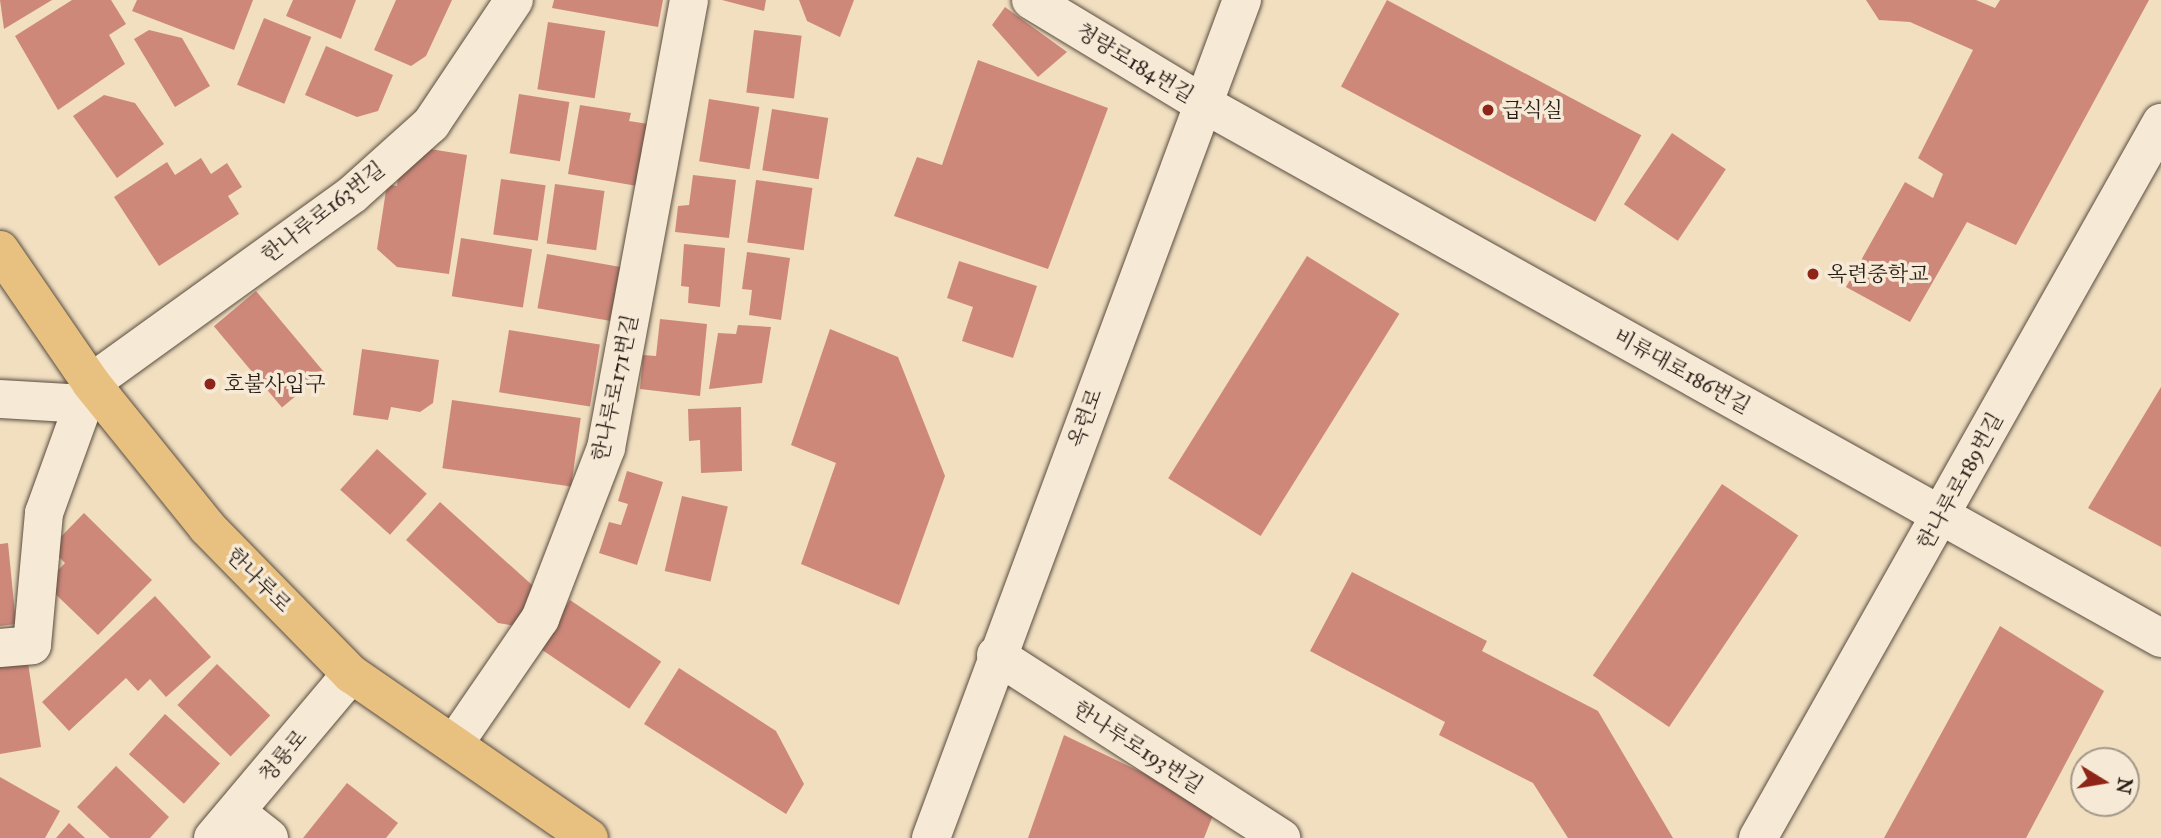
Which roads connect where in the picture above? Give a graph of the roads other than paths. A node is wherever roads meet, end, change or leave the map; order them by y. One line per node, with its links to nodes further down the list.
1 (514, 0): 8 (street, 한나루로163번길)
2 (689, 0): 15 (street, 한나루로171번길)
3 (1031, 0): 5 (street, 청량로184번길)
4 (1242, 0): 5 (street, 옥련로)
5 (1202, 103): 10 (street, 비류대로186번길); 13 (street, 옥련로)
6 (2161, 123): 10 (street, 한나루로189번길)
7 (0, 250): 8 (main road, 한나루로)
8 (87, 394): 9 (street); 12 (street); 14 (main road, 한나루로)
9 (0, 399)
10 (1941, 515): 11 (street, 비류대로186번길); 21 (street, 한나루로189번길)
11 (2161, 638)
12 (0, 648)
13 (996, 655): 19 (street, 옥련로); 20 (street, 한나루로193번길)
14 (351, 674): 15 (main road, 한나루로); 16 (street, 청룡로)
15 (454, 744): 18 (main road, 한나루로)
16 (225, 825): 17 (street)
17 (269, 838)
18 (589, 838)
19 (931, 838)
20 (1281, 838)
21 (1758, 838)

